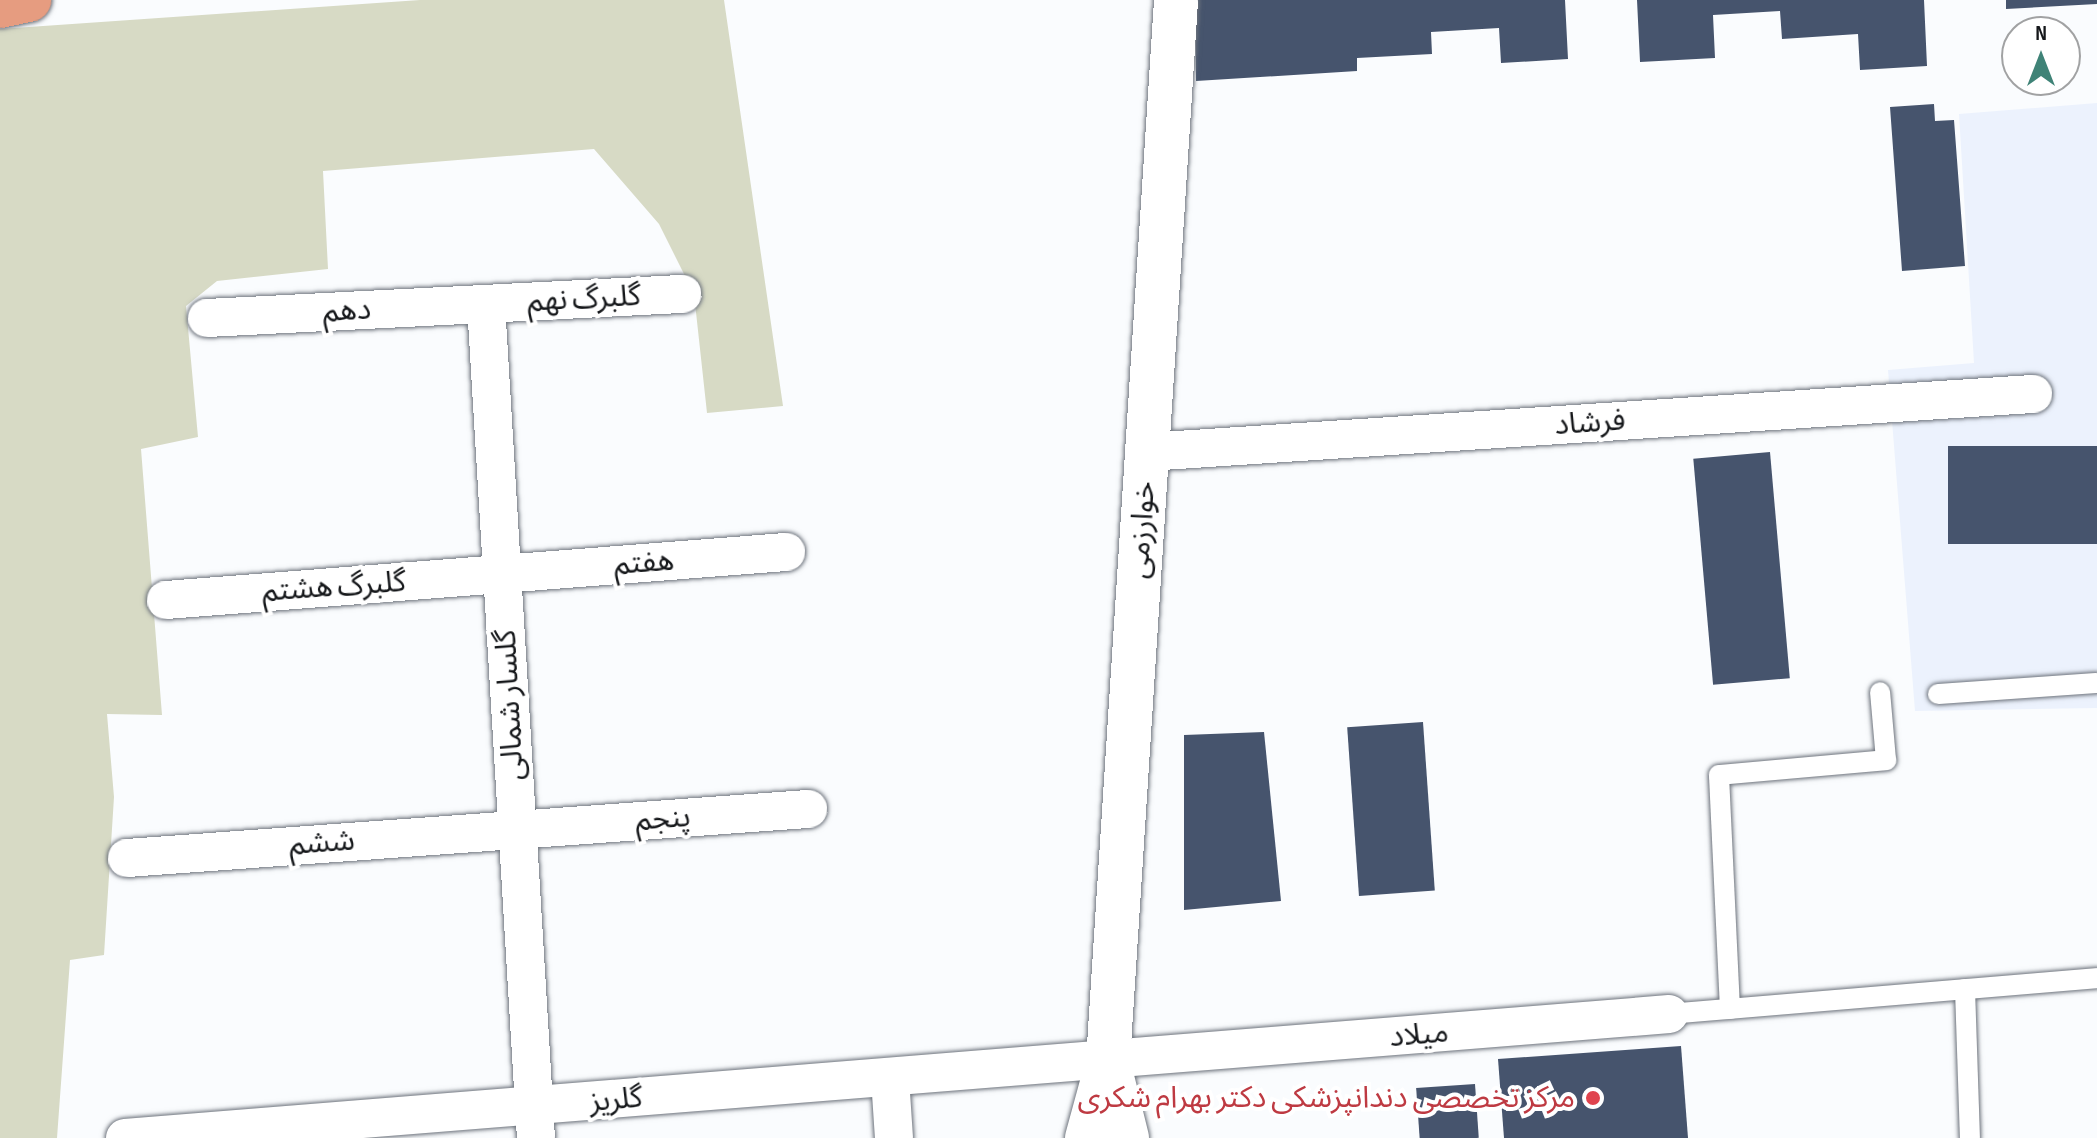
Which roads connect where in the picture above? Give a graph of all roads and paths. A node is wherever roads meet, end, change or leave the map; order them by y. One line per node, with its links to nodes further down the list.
1 (29, 0): 3 (highway)
2 (1176, 0): 8 (street, خوارزمی)
3 (0, 6)
4 (682, 294): 5 (street, گلبرگ نهم)
5 (486, 304): 6 (street, دهم); 10 (street, گلسار شمالی)
6 (207, 318)
7 (2033, 394): 8 (street, فرشاد)
8 (1147, 452): 22 (street, خوارزمی)
9 (786, 552): 10 (street, هفتم)
10 (502, 574): 11 (street, گلبرگ هشتم); 16 (street, گلسار شمالی)
11 (166, 600)
12 (2097, 683): 14 (lane)
13 (1880, 692): 20 (lane)
14 (1938, 694)
15 (808, 809): 16 (street, پنجم)
16 (517, 828): 17 (street, ششم); 24 (street, گلسار شمالی)
17 (127, 858)
18 (2097, 978): 19 (lane, میلاد)
19 (1965, 989): 20 (lane, میلاد); 29 (lane)
20 (1730, 1009): 21 (lane, میلاد)
21 (1669, 1014): 22 (street, میلاد)
22 (1108, 1061): 23 (street, گلریز); 27 (street, خوارزمی); 28 (street, خوارزمی)
23 (890, 1078): 24 (street, گلریز); 26 (street)
24 (535, 1122): 25 (street, گلریز)
25 (125, 1138)
26 (894, 1138)
27 (1087, 1138)
28 (1127, 1138)
29 (1970, 1138)

